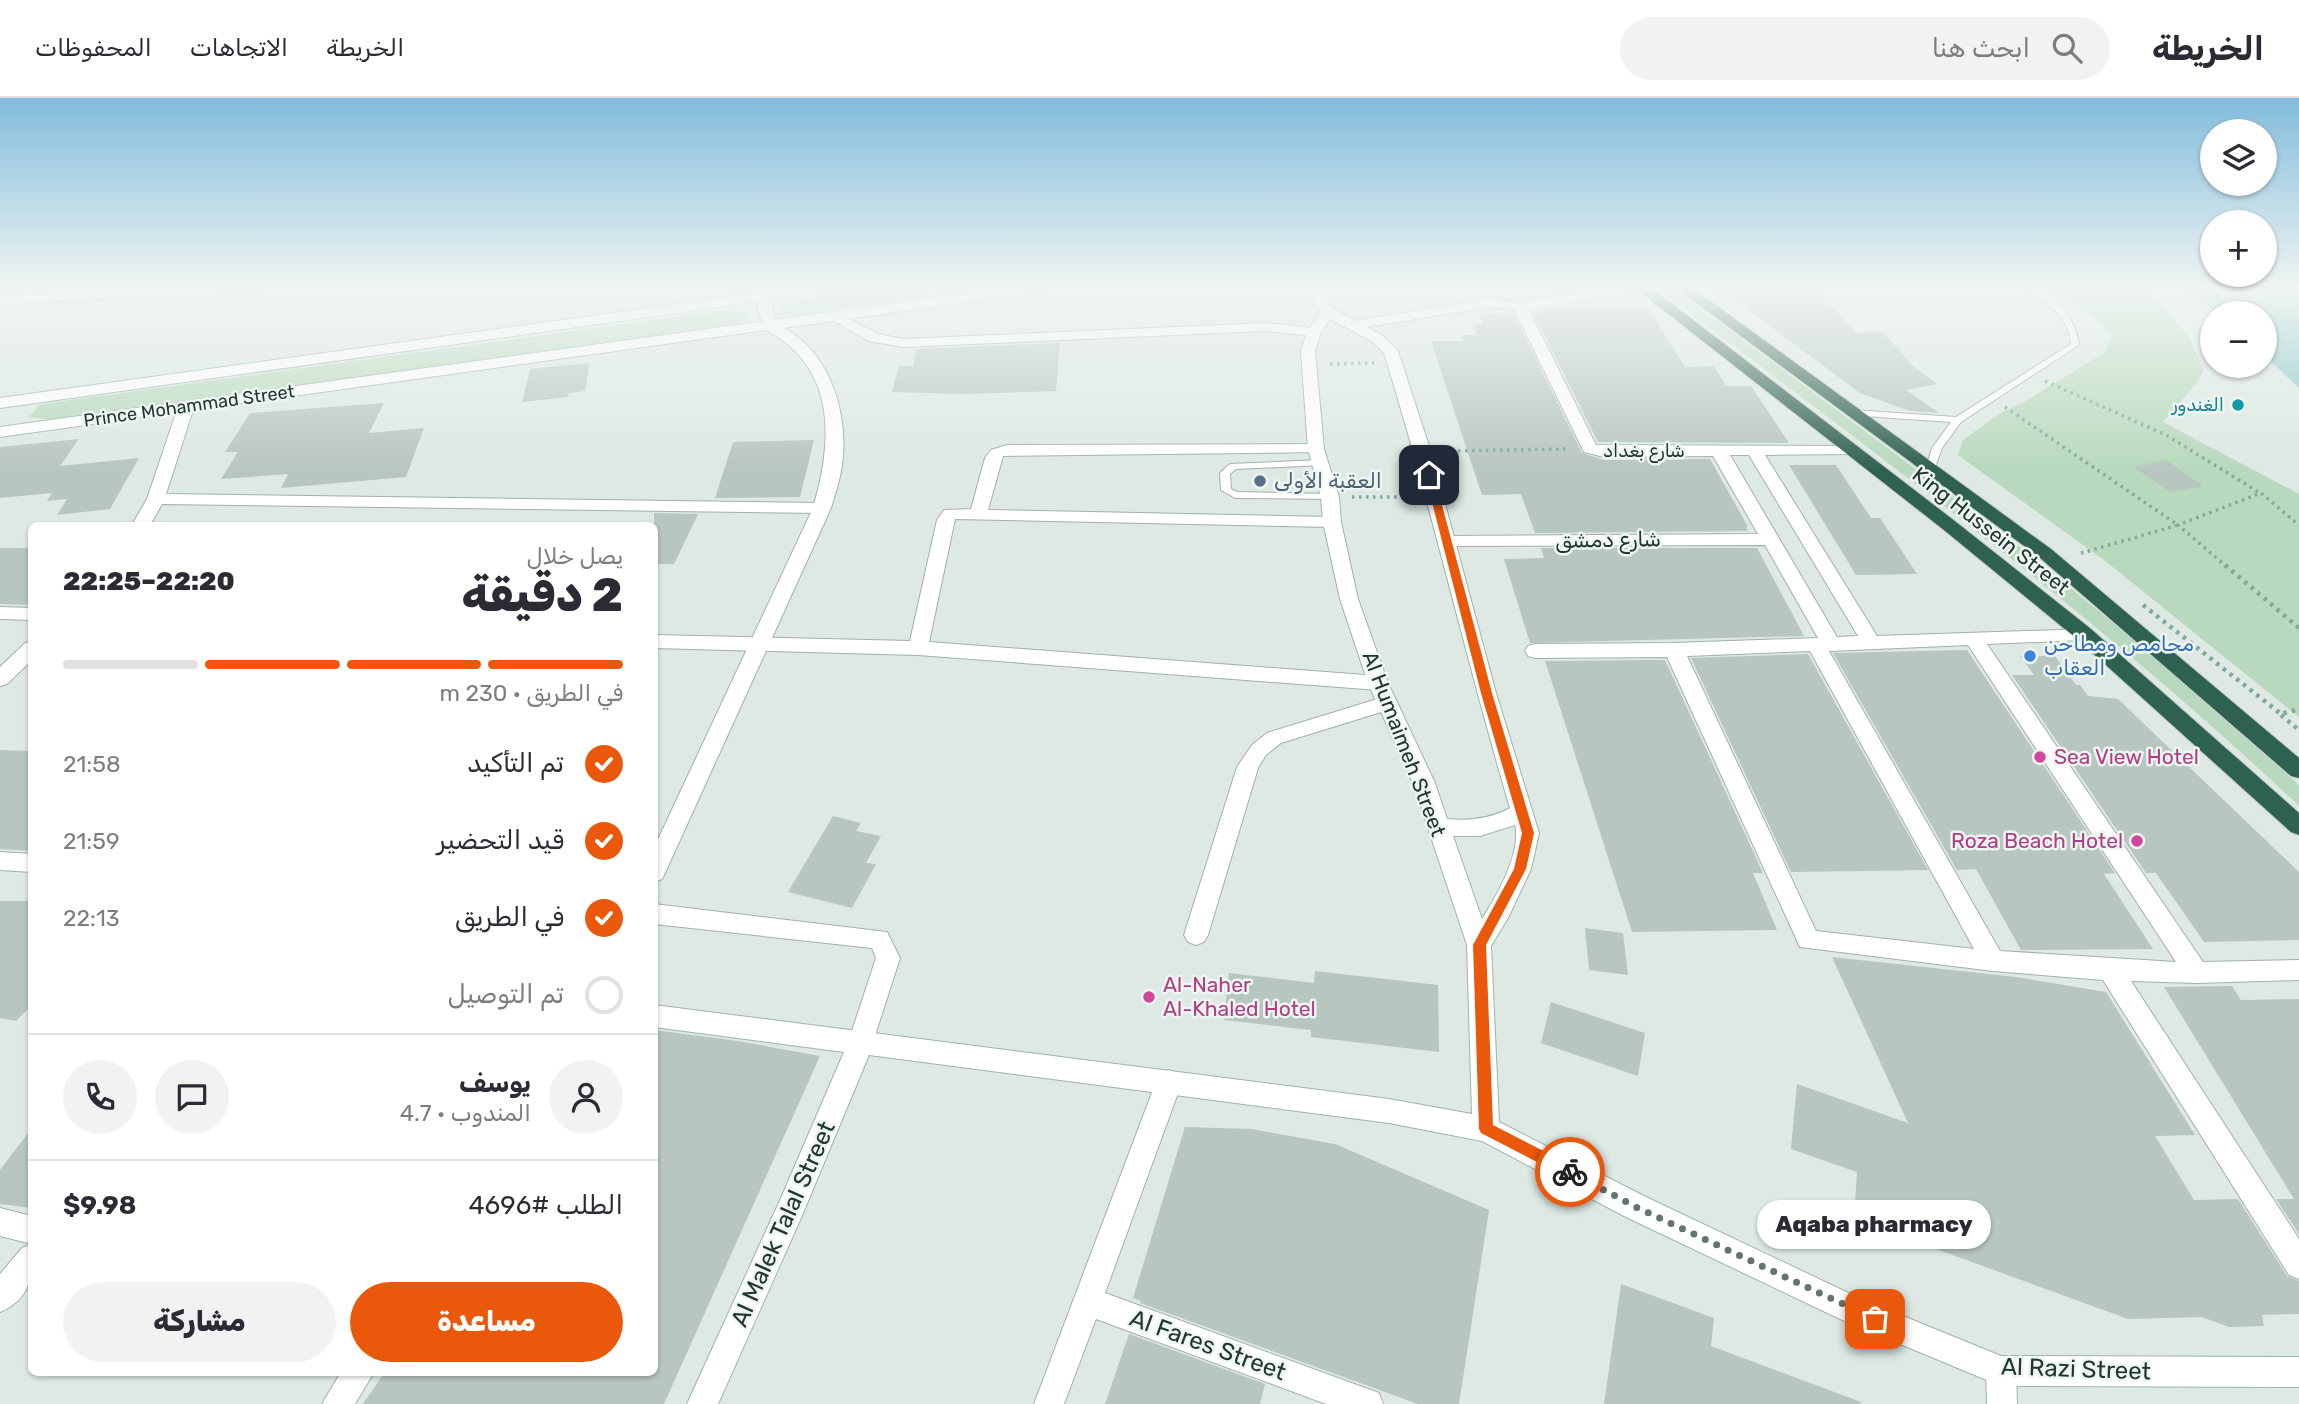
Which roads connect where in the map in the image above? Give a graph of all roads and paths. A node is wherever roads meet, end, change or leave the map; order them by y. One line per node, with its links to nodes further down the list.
1 (380, 348): 14 (street, Prince Mohammad Street)
2 (612, 348): 16 (street, Prince Mohammad Street)
3 (803, 348): 31 (street)
4 (1318, 348): 11 (street, Al Humaimeh Street)
5 (1388, 348): 10 (street)
6 (1540, 348): 20 (street, شارع بغداد)
7 (1719, 348): 21 (highway, King Hussein Street)
8 (1764, 348): 17 (highway, King Hussein Street)
9 (2071, 348): 12 (lane)
10 (1396, 363): 11 (path); 24 (street)
11 (1307, 364): 25 (street, Al Humaimeh Street)
12 (2031, 374): 13 (lane); 27 (path)
13 (1993, 398): 18 (lane); 36 (path)
14 (18, 400): 15 (street, Prince Mohammad Street); 19 (street)
15 (0, 403)
16 (186, 407): 19 (street, Prince Mohammad Street); 30 (street)
17 (1852, 413): 18 (lane); 26 (highway, King Hussein Street)
18 (1958, 420): 26 (lane)
19 (2, 432)
20 (1590, 449): 23 (street, شارع بغداد); 24 (path)
21 (1849, 449): 22 (street, شارع بغداد); 38 (highway, King Hussein Street)
22 (1754, 450): 23 (street, شارع بغداد); 49 (street)
23 (1719, 451): 39 (street)
24 (1423, 452): 29 (street)
25 (1319, 456): 28 (street, Al Humaimeh Street); 28 (lane); 32 (street)
26 (1931, 468): 33 (highway, King Hussein Street)
27 (2261, 494): 36 (path); 37 (path)
28 (1330, 497): 29 (path); 35 (street, Al Humaimeh Street)
29 (1436, 497): 40 (street)
30 (156, 499): 31 (street); 34 (street)
31 (822, 508): 50 (street)
32 (978, 513): 35 (street); 52 (street)
33 (1994, 514): 38 (highway); 61 (highway, King Hussein Street)
34 (143, 522)
35 (1332, 522): 57 (street, Al Humaimeh Street)
36 (2178, 525): 41 (path); 45 (path)
37 (2299, 525)
38 (1950, 526): 46 (highway, King Hussein Street)
39 (1769, 539): 40 (street, شارع دمشق); 51 (street)
40 (1447, 542): 62 (street)
41 (2088, 561)
42 (2141, 604): 59 (path)
43 (0, 613): 44 (street)
44 (28, 614)
45 (2299, 628)
46 (2084, 634): 47 (street); 64 (highway, King Hussein Street)
47 (1974, 639): 49 (street); 74 (street)
48 (658, 640): 50 (street)
49 (1872, 643): 51 (street)
50 (758, 645): 52 (street); 67 (street)
51 (1824, 645): 53 (street); 71 (street)
52 (918, 648): 57 (street)
53 (1674, 650): 54 (street); 71 (street)
54 (1535, 651)
55 (28, 652): 56 (street)
56 (0, 679)
57 (1383, 693): 63 (street, Al Humaimeh Street); 69 (street)
58 (2299, 709): 59 (path)
59 (2281, 714): 60 (path)
60 (2299, 730)
61 (2299, 770)
62 (1521, 812): 63 (street); 70 (street)
63 (1437, 825): 70 (street, Al Humaimeh Street)
64 (2299, 826)
65 (0, 861): 66 (street)
66 (28, 863)
67 (658, 864)
68 (658, 914): 76 (street, Al Malek Talal Street)
69 (1196, 935)
70 (1479, 945): 78 (street, Al Humaimeh Street)
71 (1993, 961): 72 (street)
72 (2110, 970): 74 (street); 82 (street)
73 (2299, 970): 74 (street)
74 (2197, 973)
75 (658, 1017): 76 (street, Al Razi Street)
76 (861, 1043): 77 (street, Al Razi Street); 89 (street, Al Malek Talal Street)
77 (1169, 1082): 78 (street, Al Razi Street); 84 (street)
78 (1486, 1129): 85 (street, Al Razi Street)
79 (0, 1222): 80 (street)
80 (28, 1229)
81 (28, 1263): 83 (street)
82 (2299, 1265)
83 (0, 1297)
84 (1087, 1301): 90 (street); 91 (street, Al Fares Street)
85 (2001, 1371): 86 (street, Al Razi Street); 92 (street)
86 (2299, 1372)
87 (356, 1376): 88 (street)
88 (337, 1404)
89 (702, 1404)
90 (1049, 1404)
91 (1368, 1404)
92 (2002, 1404)

